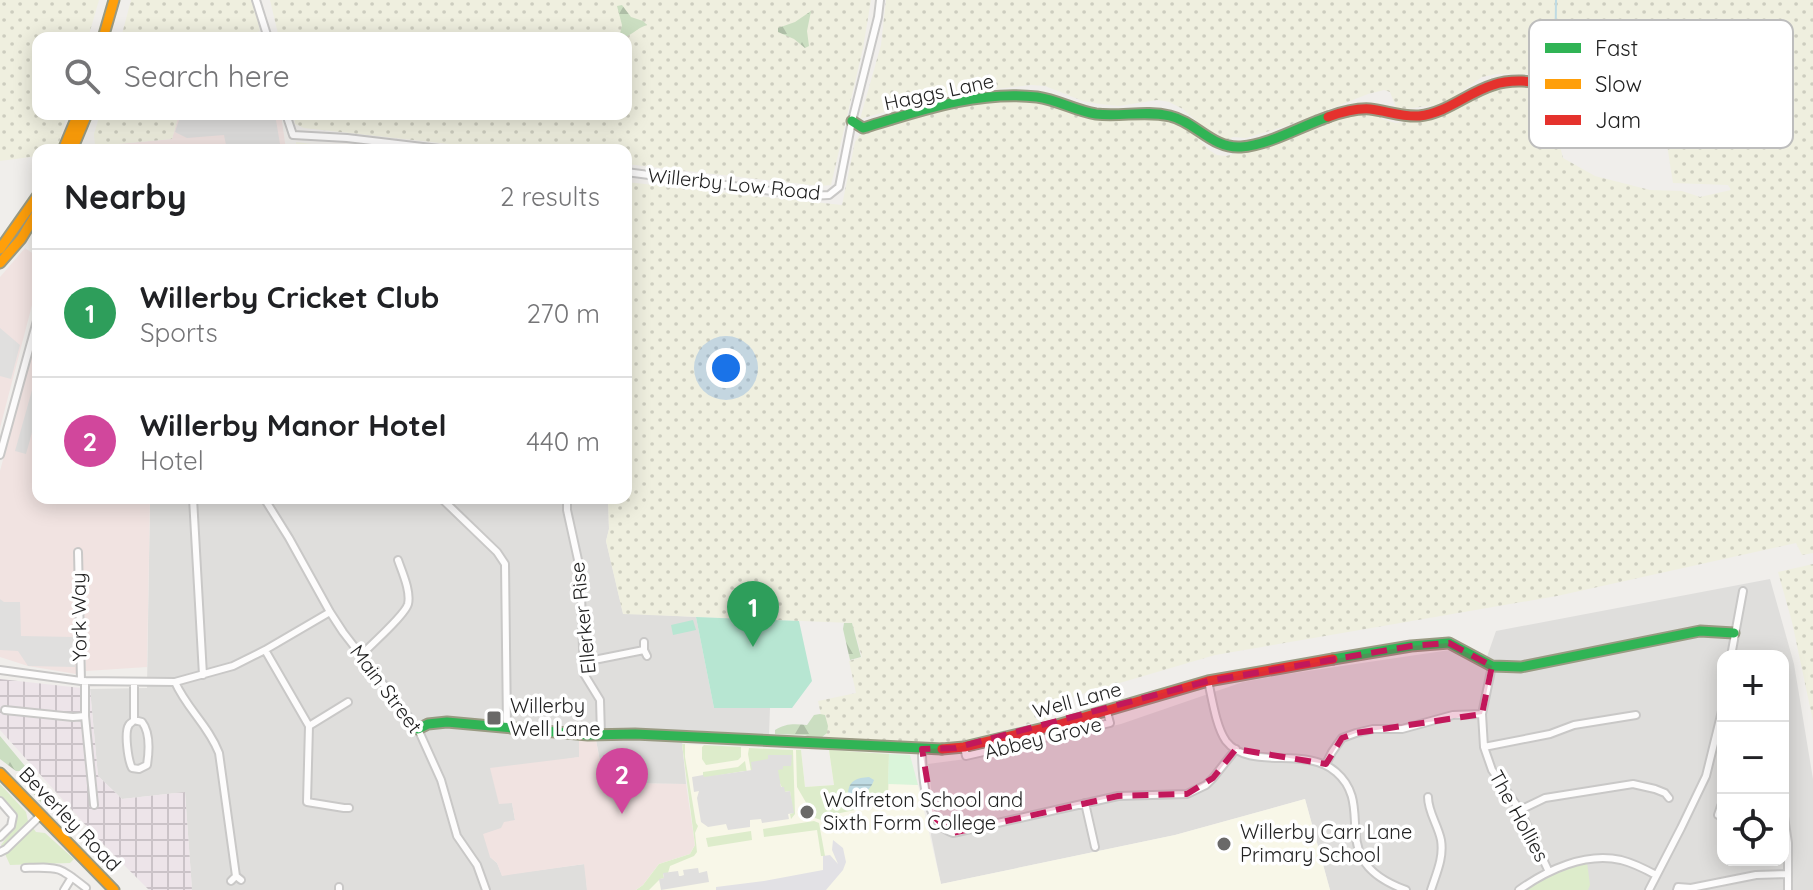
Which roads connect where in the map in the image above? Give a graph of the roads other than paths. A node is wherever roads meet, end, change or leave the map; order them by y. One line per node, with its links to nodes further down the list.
1 (114, 0): 5 (main road)
2 (120, 0): 6 (main road)
3 (256, 0): 7 (street)
4 (880, 0): 12 (street, Willerby Low Road)
5 (105, 32)
6 (112, 32)
7 (266, 32)
8 (1529, 82): 13 (main road, Haggs Lane)
9 (76, 120): 15 (main road)
10 (84, 120): 16 (main road)
11 (288, 120): 17 (street)
12 (852, 121): 13 (main road, Haggs Lane); 14 (street, Willerby Low Road)
13 (863, 128): 14 (street, Haggs Lane)
14 (848, 140): 18 (street, Willerby Low Road)
15 (66, 144)
16 (74, 144)
17 (398, 144)
18 (632, 173)
19 (32, 204): 21 (main road)
20 (32, 221): 22 (main road)
21 (0, 249)
22 (0, 263)
23 (32, 339): 24 (street)
24 (0, 455)
25 (193, 504): 41 (street)
26 (268, 504): 32 (street, Main Street)
27 (447, 504): 53 (street)
28 (567, 504): 38 (street, Ellerker Rise)
29 (78, 552): 42 (street, York Way)
30 (398, 560): 37 (street)
31 (1743, 591): 33 (street)
32 (330, 612): 35 (street); 37 (street, Main Street)
33 (1734, 633): 36 (street); 39 (main road, Well Lane)
34 (645, 649): 38 (street)
35 (265, 650): 41 (street); 52 (street)
36 (1732, 650)
37 (360, 656): 54 (street, Main Street)
38 (584, 662): 55 (street, Ellerker Rise)
39 (1492, 666): 43 (main road, Well Lane); 48 (street, The Hollies)
40 (0, 670): 42 (street)
41 (203, 675): 45 (street)
42 (83, 681): 44 (street); 50 (street, York Way)
43 (1208, 681): 58 (main road, Well Lane); 59 (street)
44 (134, 682): 45 (street); 51 (street)
45 (175, 682): 79 (street)
46 (346, 707): 52 (street)
47 (5, 710): 50 (street)
48 (1482, 714): 57 (street, The Hollies); 60 (street)
49 (1636, 715): 57 (street)
50 (85, 716): 66 (street, York Way)
51 (134, 720): 51 (street)
52 (309, 726): 67 (street)
53 (507, 727): 54 (main road, Well Lane); 55 (main road, Well Lane)
54 (418, 729): 84 (street, Main Street)
55 (601, 735): 58 (main road, Well Lane)
56 (1717, 739): 77 (street)
57 (1484, 747): 68 (street, The Hollies)
58 (922, 749): 65 (street)
59 (1236, 749): 60 (street); 65 (street)
60 (1326, 764): 80 (street)
61 (0, 773): 69 (main road, Beverley Road)
62 (1428, 797): 86 (street)
63 (1669, 798): 68 (street)
64 (0, 801): 70 (street)
65 (1085, 803): 71 (street)
66 (94, 805)
67 (346, 810)
68 (1520, 810): 75 (street, The Hollies)
69 (40, 816): 72 (street); 83 (main road, Beverley Road)
70 (0, 837)
71 (1095, 847)
72 (0, 852)
73 (1788, 866): 76 (street)
74 (25, 868): 78 (street)
75 (1549, 872): 77 (street); 87 (street)
76 (1788, 874): 89 (street); 90 (street)
77 (1656, 875): 88 (street)
78 (72, 877): 81 (street); 82 (street)
79 (236, 879)
80 (1391, 887): 85 (street)
81 (86, 888)
82 (64, 890)
83 (114, 890)
84 (486, 890)
85 (1406, 890)
86 (1431, 890)
87 (1519, 890)
88 (1649, 890)
89 (1677, 890)
90 (1788, 890)

